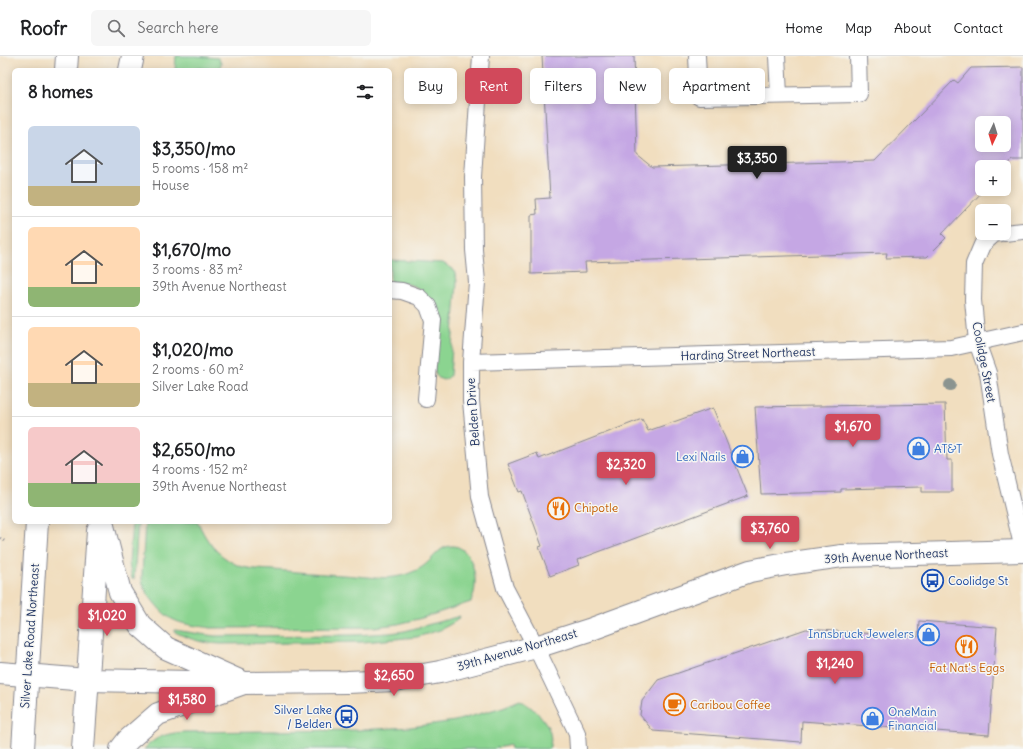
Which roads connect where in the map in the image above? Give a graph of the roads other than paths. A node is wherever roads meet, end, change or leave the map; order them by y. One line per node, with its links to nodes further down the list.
1 (67, 56): 8 (street)
2 (129, 56): 9 (street)
3 (133, 56): 10 (street)
4 (481, 56): 18 (lane, Belden Drive)
5 (697, 56): 11 (lane)
6 (778, 56): 11 (lane)
7 (858, 56): 11 (lane)
8 (66, 68)
9 (129, 68)
10 (130, 68)
11 (779, 95)
12 (1023, 231): 13 (lane)
13 (1011, 232)
14 (987, 240): 17 (lane, Coolidge Street)
15 (392, 290): 19 (lane)
16 (1023, 332): 17 (lane, Harding Street Northeast)
17 (977, 342): 18 (lane, Harding Street Northeast); 23 (lane, Coolidge Street)
18 (471, 362): 24 (lane, Belden Drive)
19 (426, 399)
20 (37, 524): 26 (street, Silver Lake Road Northeast)
21 (98, 524): 27 (street)
22 (103, 524): 28 (street)
23 (1023, 550): 24 (street, 39th Avenue Northeast)
24 (536, 647): 28 (street, 39th Avenue Northeast); 32 (lane, Belden Drive)
25 (0, 673): 26 (street, 39th Avenue Northeast)
26 (28, 674): 27 (street, 39th Avenue Northeast); 29 (street, Silver Lake Road Northeast)
27 (87, 680): 28 (street, 39th Avenue Northeast); 30 (street)
28 (244, 683): 31 (street)
29 (23, 749)
30 (83, 749)
31 (121, 749)
32 (578, 749)

